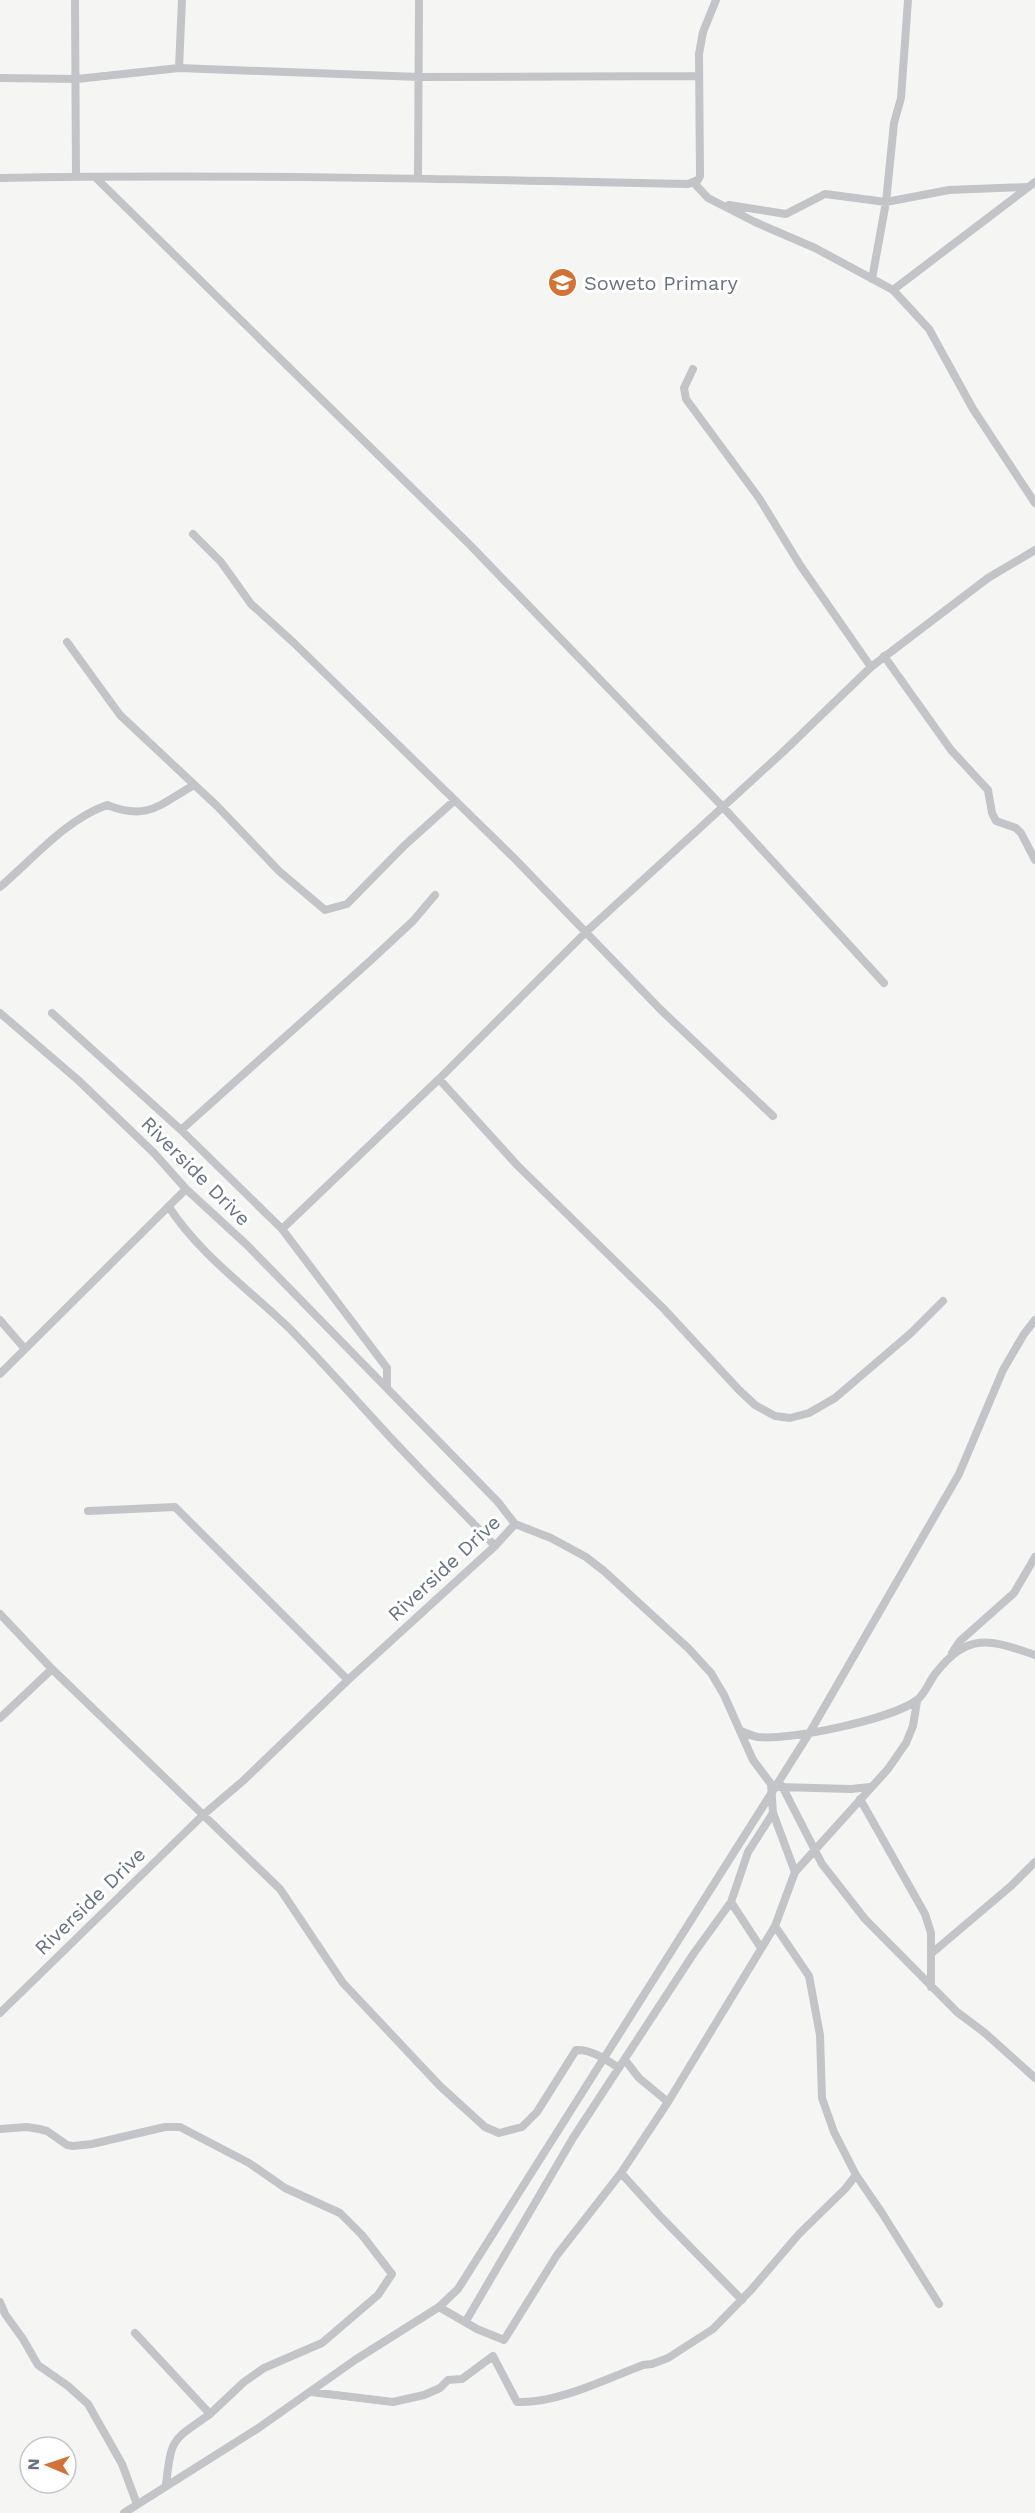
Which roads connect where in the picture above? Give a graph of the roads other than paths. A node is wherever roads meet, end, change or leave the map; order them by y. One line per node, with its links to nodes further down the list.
1 (75, 0): 10 (street)
2 (182, 0): 6 (street)
3 (419, 0): 8 (street)
4 (716, 0): 7 (street)
5 (908, 0): 18 (street)
6 (179, 68): 8 (street); 10 (street)
7 (698, 76): 8 (street); 16 (street)
8 (419, 77): 14 (street)
9 (0, 78): 10 (street)
10 (77, 79): 11 (street)
11 (76, 176): 12 (street); 13 (street)
12 (95, 177): 14 (street); 31 (street)
13 (0, 178)
14 (418, 178): 16 (street)
15 (1035, 182): 17 (street)
16 (694, 183): 19 (street)
17 (1027, 187): 18 (street); 21 (street)
18 (886, 202): 19 (street); 20 (street)
19 (720, 204): 20 (street)
20 (872, 279): 21 (street)
21 (893, 290): 23 (street)
22 (693, 369): 28 (street)
23 (1035, 503)
24 (193, 534): 30 (street)
25 (1035, 550): 27 (street)
26 (67, 642): 29 (street)
27 (884, 656): 28 (street); 32 (street)
28 (871, 667): 31 (street)
29 (194, 785): 30 (street); 33 (street)
30 (455, 800): 35 (street)
31 (723, 807): 35 (street); 36 (street)
32 (1035, 861)
33 (0, 887)
34 (435, 895): 41 (street)
35 (587, 931): 39 (street); 40 (street)
36 (884, 983)
37 (0, 1012): 42 (street, Riverside Drive)
38 (52, 1013): 41 (street)
39 (439, 1079): 44 (street); 45 (street)
40 (772, 1116)
41 (181, 1130): 44 (street)
42 (186, 1190): 43 (street); 50 (street, Riverside Drive)
43 (169, 1207): 48 (street); 53 (street)
44 (282, 1229): 50 (street)
45 (943, 1301)
46 (0, 1320): 48 (street)
47 (1035, 1320): 63 (street)
48 (25, 1349): 49 (street)
49 (0, 1374)
50 (387, 1388): 52 (street, Riverside Drive)
51 (88, 1511): 59 (street)
52 (515, 1524): 53 (street, Riverside Drive); 62 (street)
53 (495, 1546): 59 (street, Riverside Drive)
54 (1035, 1557): 56 (street)
55 (0, 1614): 58 (street)
56 (952, 1653): 57 (street); 60 (street)
57 (1035, 1655)
58 (52, 1669): 61 (street); 68 (street)
59 (348, 1680): 68 (street, Riverside Drive)
60 (917, 1701): 63 (street); 64 (street)
61 (0, 1718)
62 (741, 1731): 63 (street); 65 (street)
63 (810, 1732): 65 (street)
64 (870, 1787): 65 (street); 66 (street)
65 (776, 1788): 67 (street); 69 (street); 78 (street)
66 (860, 1799): 69 (street); 75 (street)
67 (773, 1813): 71 (street); 72 (street)
68 (203, 1815): 77 (street, Riverside Drive); 78 (street)
69 (815, 1852): 71 (street); 76 (street)
70 (1035, 1862): 75 (street)
71 (795, 1872): 73 (street)
72 (731, 1902): 74 (street); 79 (street)
73 (775, 1926): 74 (street); 85 (street)
74 (761, 1948): 82 (street)
75 (932, 1953): 76 (street)
76 (931, 1987): 81 (street)
77 (0, 2013)
78 (603, 2058): 80 (street); 89 (street)
79 (625, 2060): 80 (street); 82 (street)
80 (619, 2068): 90 (street)
81 (1035, 2078)
82 (668, 2102): 84 (street)
83 (0, 2129): 93 (street)
84 (621, 2173): 86 (street); 90 (street)
85 (856, 2175): 86 (street); 88 (street)
86 (742, 2300): 92 (street)
87 (0, 2302): 95 (street)
88 (939, 2304)
89 (439, 2307): 90 (street); 92 (street)
90 (466, 2321)
91 (135, 2333): 93 (street)
92 (311, 2392): 94 (street)
93 (210, 2414): 94 (street)
94 (166, 2484): 95 (street)
95 (137, 2504): 96 (street)
96 (124, 2513)

